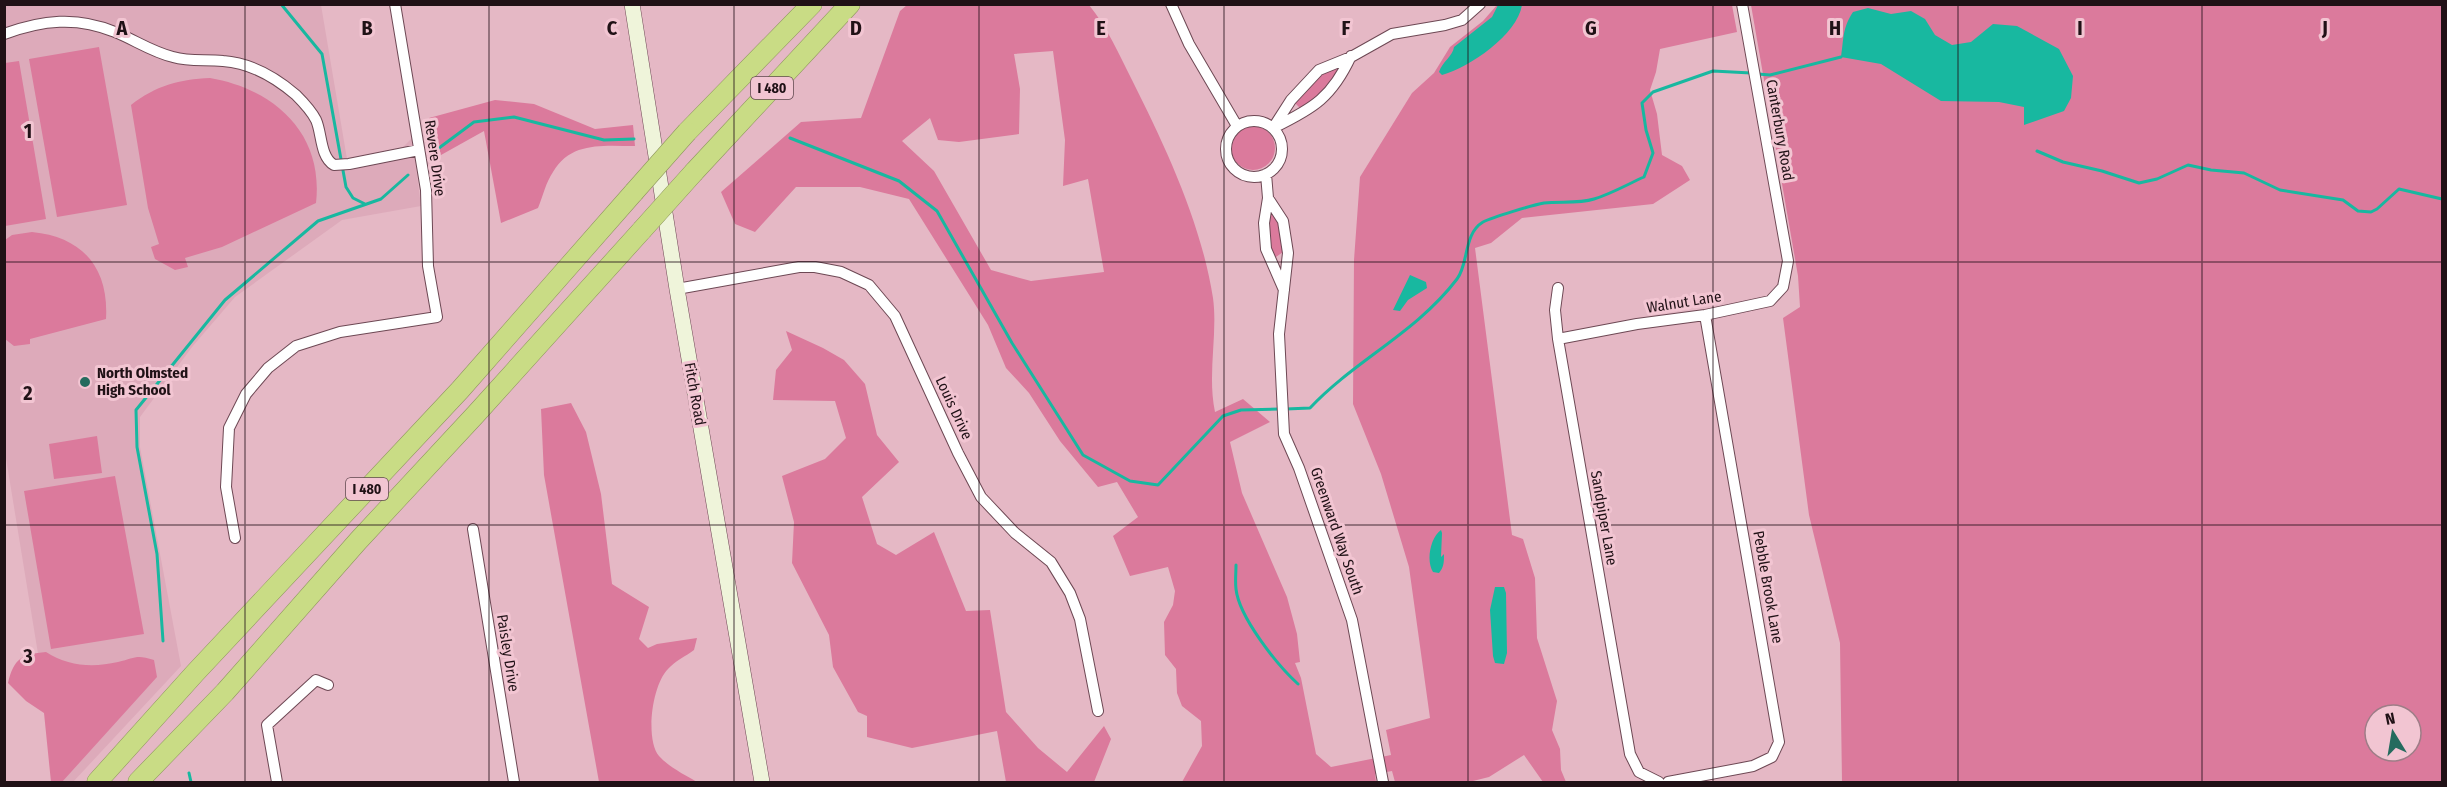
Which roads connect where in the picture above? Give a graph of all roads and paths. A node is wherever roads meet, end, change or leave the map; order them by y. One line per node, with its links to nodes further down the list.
1 (395, 4): 12 (street, Revere Drive)
2 (632, 4): 17 (street, Fitch Road)
3 (812, 4): 25 (highway, I 480, bridge)
4 (850, 4): 26 (highway, I 480, bridge)
5 (1480, 4): 9 (street)
6 (1742, 4): 15 (street, Canterbury Road)
7 (1169, 5): 10 (street)
8 (4, 34): 12 (street)
9 (1351, 56): 11 (street); 11 (street)
10 (1237, 126): 11 (street); 13 (street)
11 (1273, 128): 13 (street)
12 (419, 150): 22 (street, Revere Drive)
13 (1266, 174): 14 (street, Greenward Way South)
14 (1268, 198): 18 (street, Greenward Way South); 18 (street, Greenward Way South)
15 (1788, 261): 19 (street, Walnut Lane)
16 (1558, 288): 20 (street, Sandpiper Lane)
17 (677, 289): 24 (street, Louis Drive); 29 (street, Fitch Road)
18 (1284, 290): 30 (street, Greenward Way South)
19 (1705, 315): 20 (street, Walnut Lane); 32 (street, Pebble Brook Lane)
20 (1558, 339): 31 (street, Sandpiper Lane)
21 (473, 529): 28 (street, Paisley Drive)
22 (235, 538)
23 (328, 685): 27 (street)
24 (1098, 711)
25 (97, 783)
26 (138, 783)
27 (277, 783)
28 (514, 783)
29 (762, 783)
30 (1383, 783)
31 (1659, 783)
32 (1668, 783)

